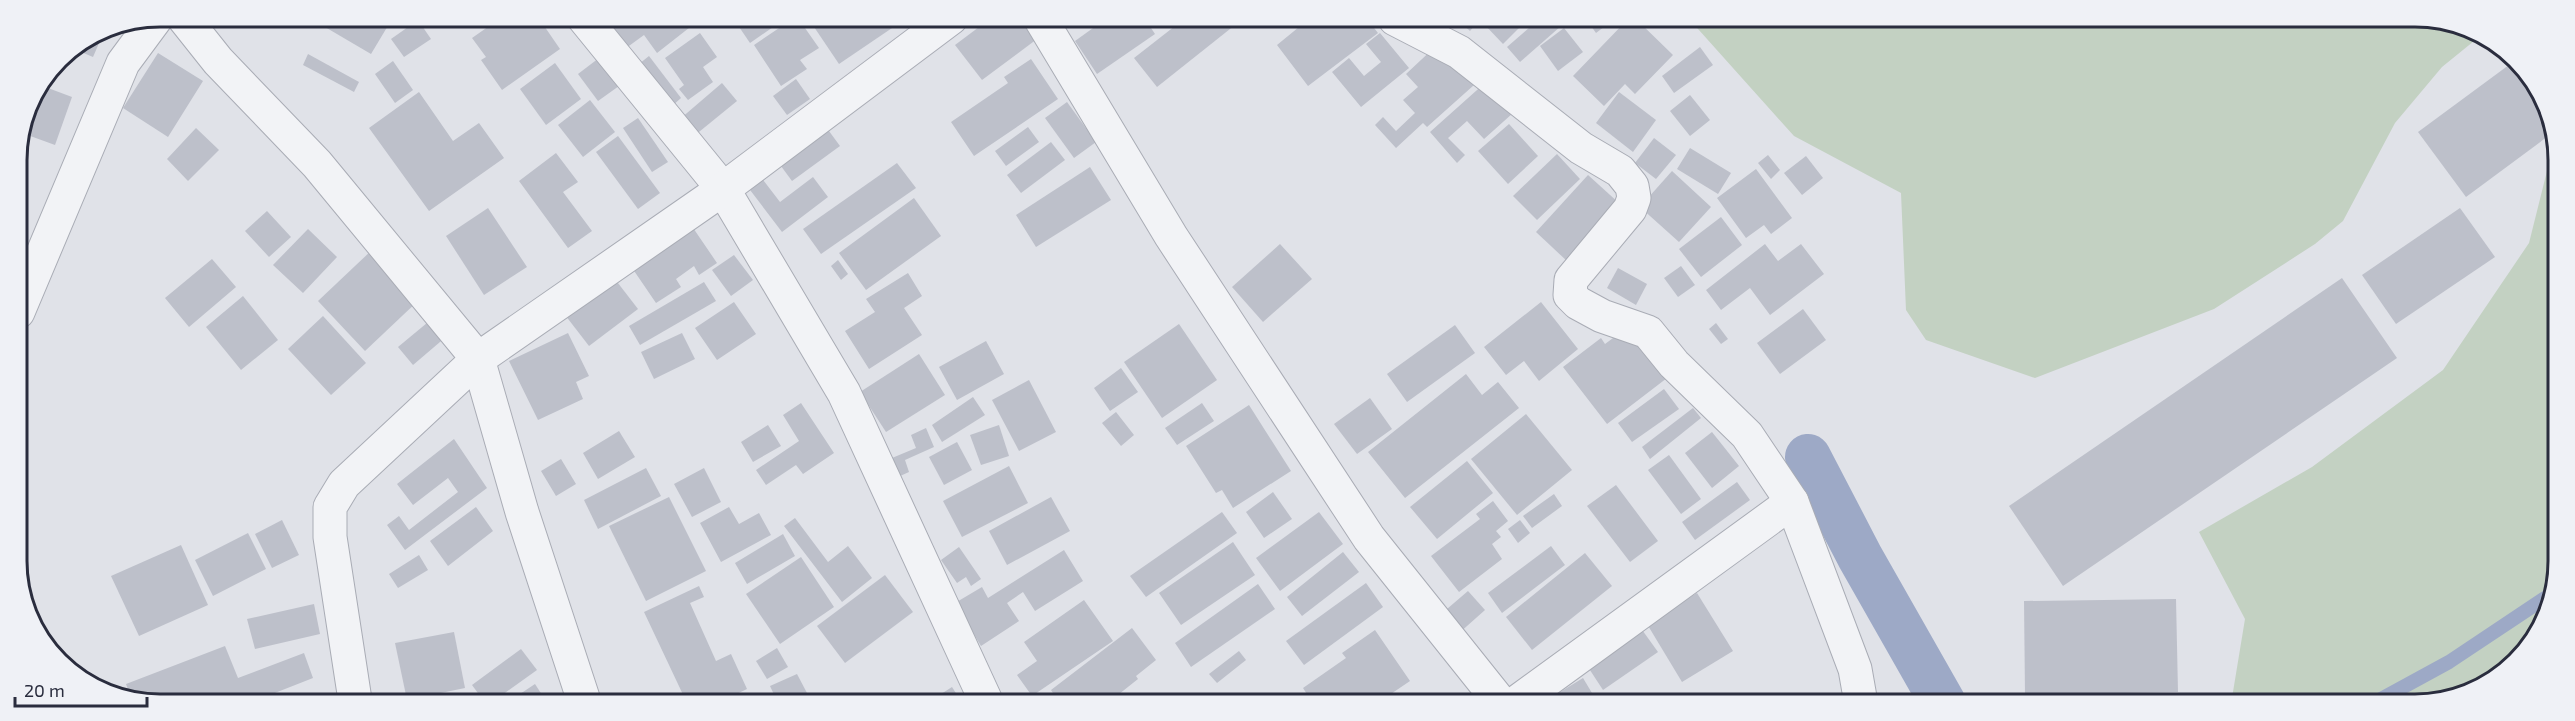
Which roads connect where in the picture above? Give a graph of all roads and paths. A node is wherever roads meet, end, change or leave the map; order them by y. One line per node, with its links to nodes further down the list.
1 (149, 27): 8 (street)
2 (192, 27): 9 (street)
3 (591, 27): 7 (street)
4 (939, 27): 7 (street)
5 (1045, 27): 14 (street)
6 (1411, 27): 10 (street)
7 (723, 189): 9 (street); 13 (street)
8 (27, 290)
9 (478, 359): 11 (street); 12 (street)
10 (1792, 502): 15 (street); 16 (street)
11 (354, 694)
12 (582, 694)
13 (983, 694)
14 (1494, 694)
15 (1528, 694)
16 (1859, 694)

